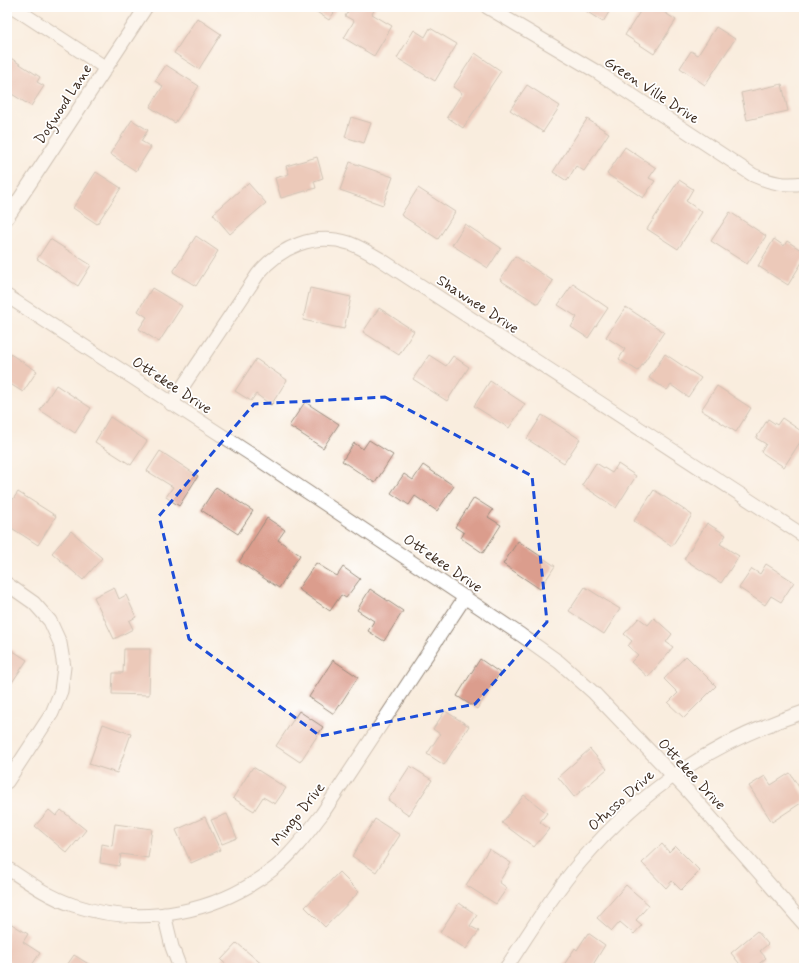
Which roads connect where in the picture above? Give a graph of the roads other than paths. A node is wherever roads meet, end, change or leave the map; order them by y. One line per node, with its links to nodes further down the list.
1 (13, 7): 4 (street)
2 (146, 7): 4 (street, Dogwood Lane)
3 (487, 7): 5 (street, Green Ville Drive)
4 (106, 68): 6 (street, Dogwood Lane)
5 (804, 183)
6 (7, 218)
7 (7, 296): 8 (street, Ottekee Drive)
8 (171, 404): 9 (street, Shawnee Drive); 11 (street, Ottekee Drive)
9 (804, 536)
10 (7, 584): 14 (street)
11 (465, 597): 13 (street, Ottekee Drive); 16 (street, Mingo Drive)
12 (804, 712): 13 (street, Otusso Drive)
13 (672, 776): 17 (street, Ottekee Drive); 19 (street, Otusso Drive)
14 (7, 782)
15 (7, 868): 16 (street, Mingo Drive)
16 (164, 914): 18 (street)
17 (804, 924)
18 (180, 968)
19 (506, 968)

